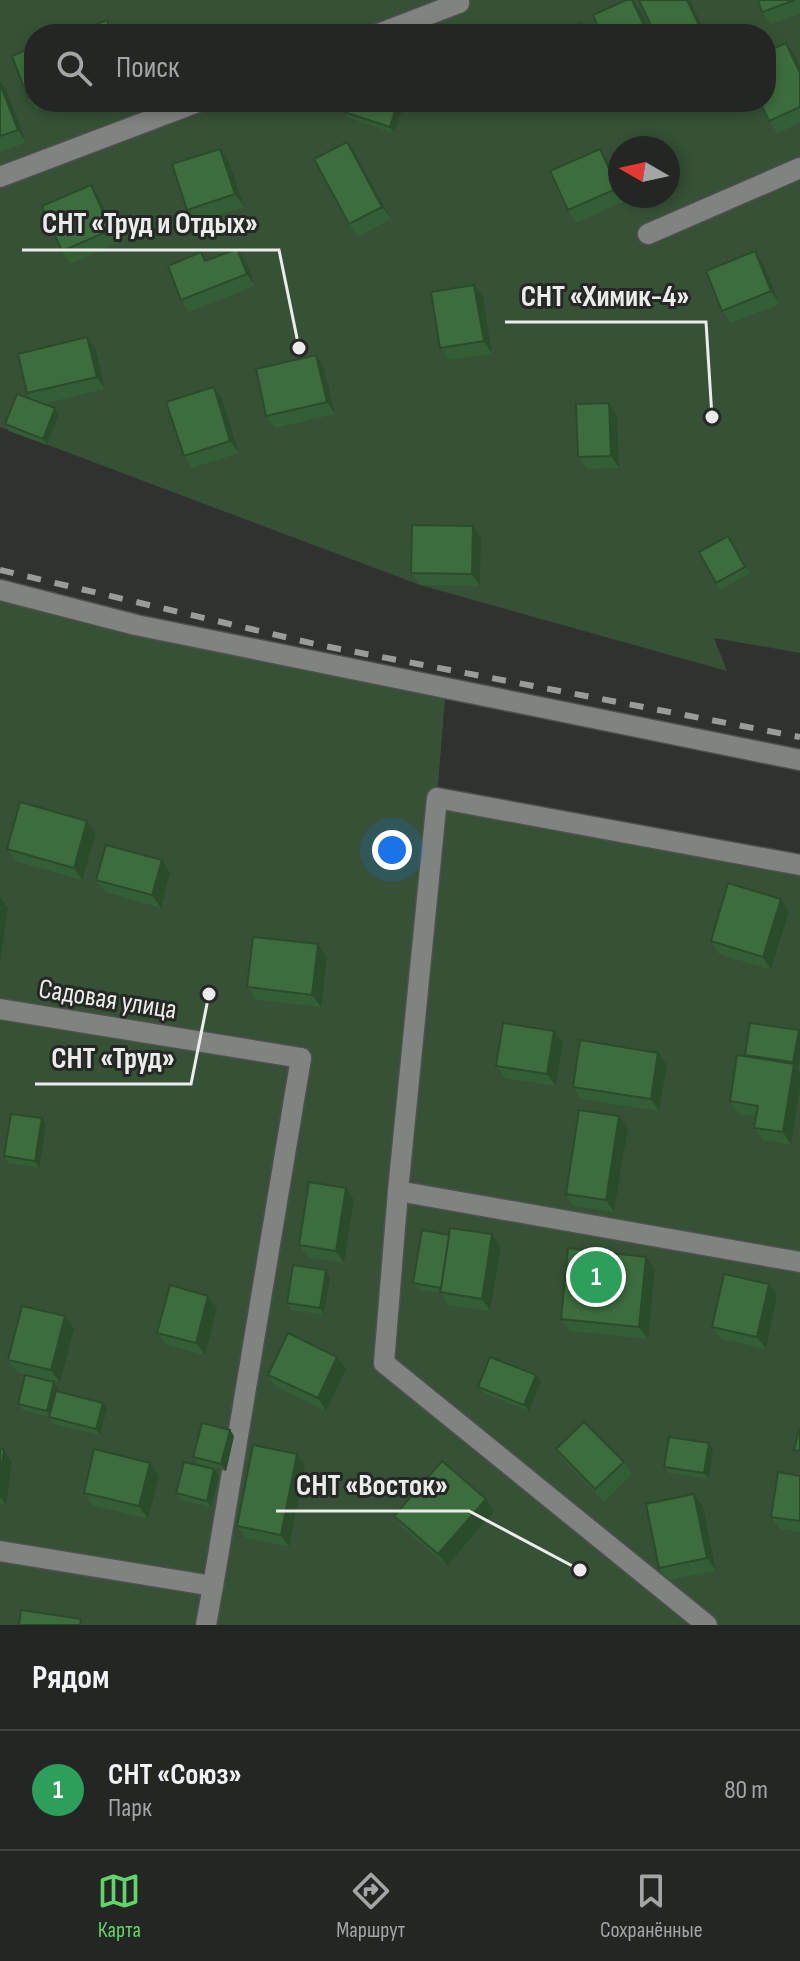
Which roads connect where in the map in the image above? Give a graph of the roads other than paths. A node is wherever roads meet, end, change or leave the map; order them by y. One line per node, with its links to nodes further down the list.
1 (458, 2): 2 (street)
2 (403, 24)
3 (172, 112): 5 (street)
4 (800, 168): 6 (street)
5 (0, 177)
6 (648, 234)
7 (0, 590): 8 (street)
8 (800, 760)
9 (800, 865): 11 (street)
10 (0, 1009): 14 (street, Садовая улица)
11 (398, 1191): 12 (street); 16 (street)
12 (800, 1262)
13 (0, 1551): 14 (street)
14 (213, 1586): 15 (street)
15 (206, 1625)
16 (707, 1625)

